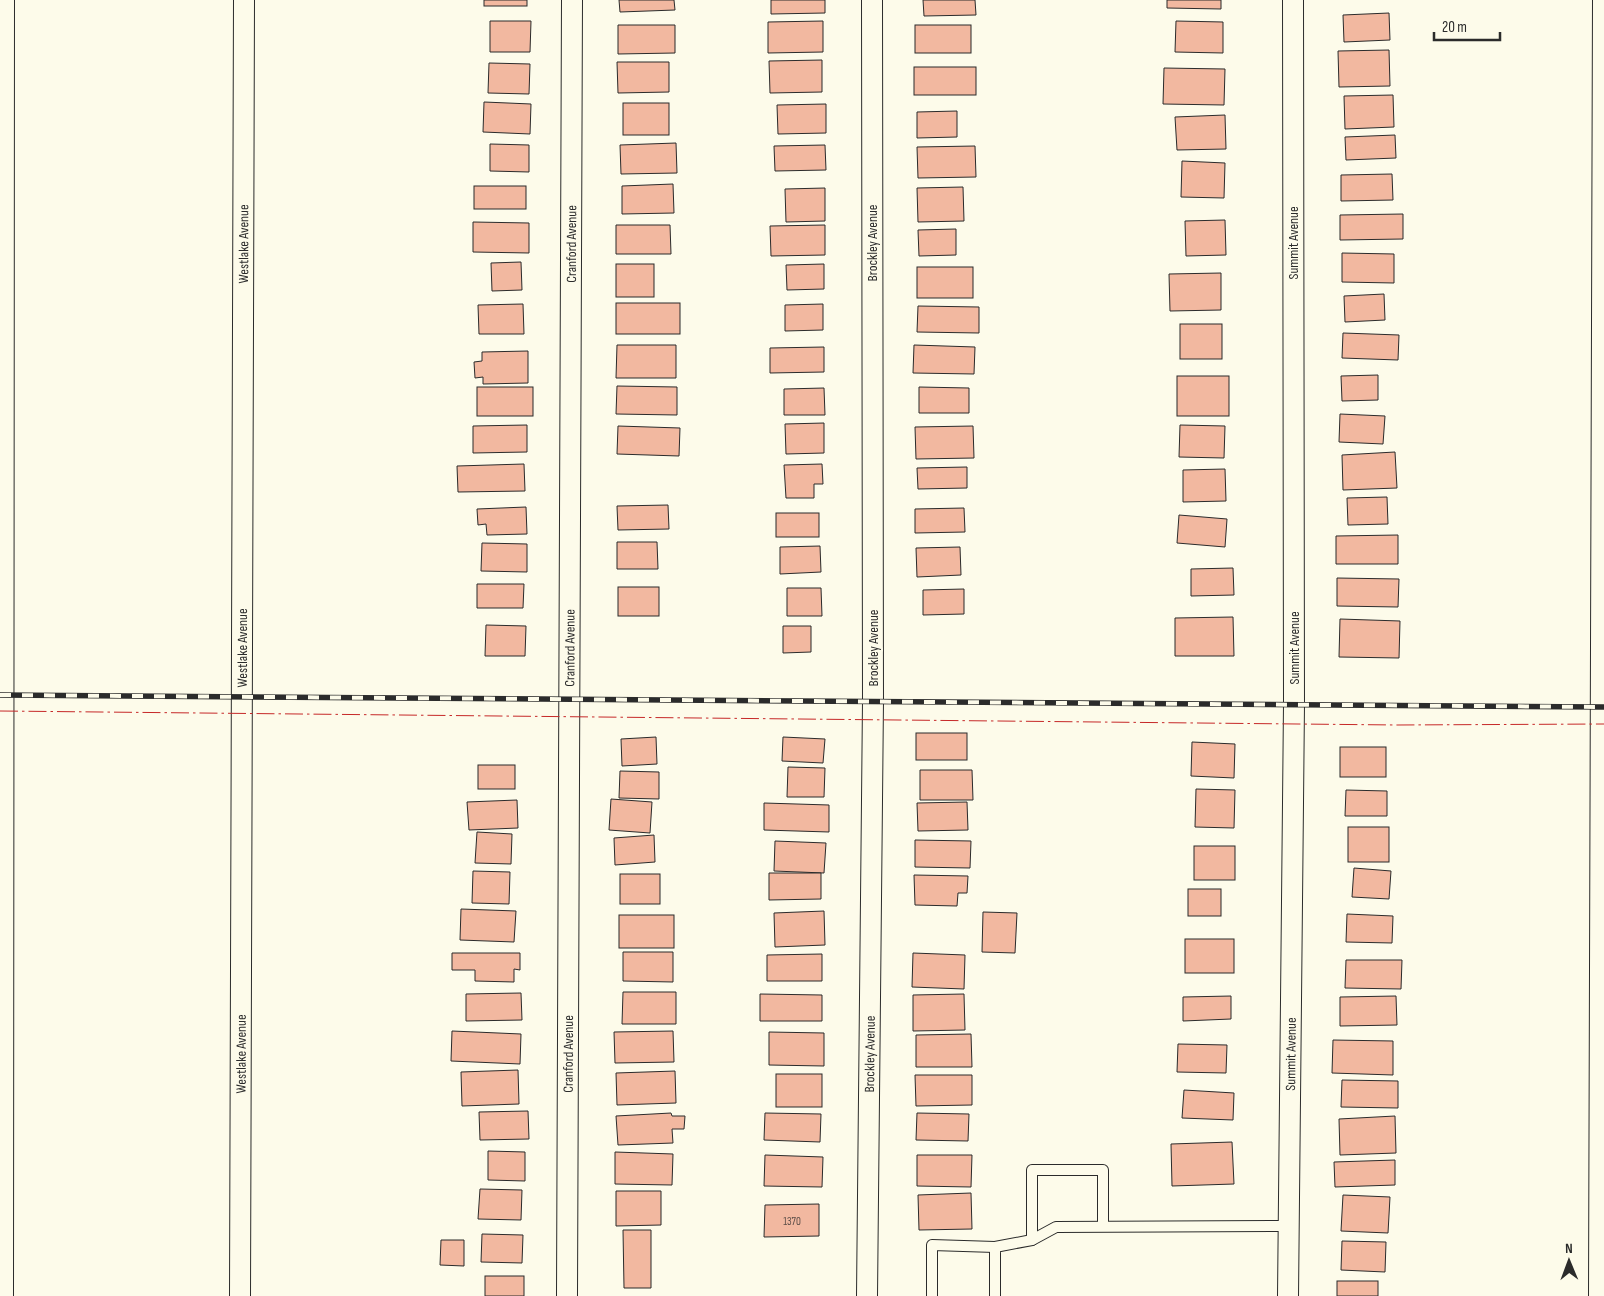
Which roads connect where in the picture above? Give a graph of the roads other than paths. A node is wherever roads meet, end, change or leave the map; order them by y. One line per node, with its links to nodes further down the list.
1 (4, 0): 11 (street)
2 (244, 0): 12 (street, Westlake Avenue)
3 (572, 0): 13 (street, Cranford Avenue)
4 (872, 0): 14 (street, Brockley Avenue)
5 (1293, 0): 8 (street, Summit Avenue)
6 (1603, 0): 18 (street)
7 (1103, 1226): 8 (lane); 9 (lane); 9 (lane)
8 (1287, 1226): 17 (street, Summit Avenue)
9 (1032, 1240): 10 (lane)
10 (995, 1246): 15 (lane); 16 (lane)
11 (3, 1296)
12 (240, 1296)
13 (567, 1296)
14 (867, 1296)
15 (932, 1296)
16 (995, 1296)
17 (1288, 1296)
18 (1599, 1296)

